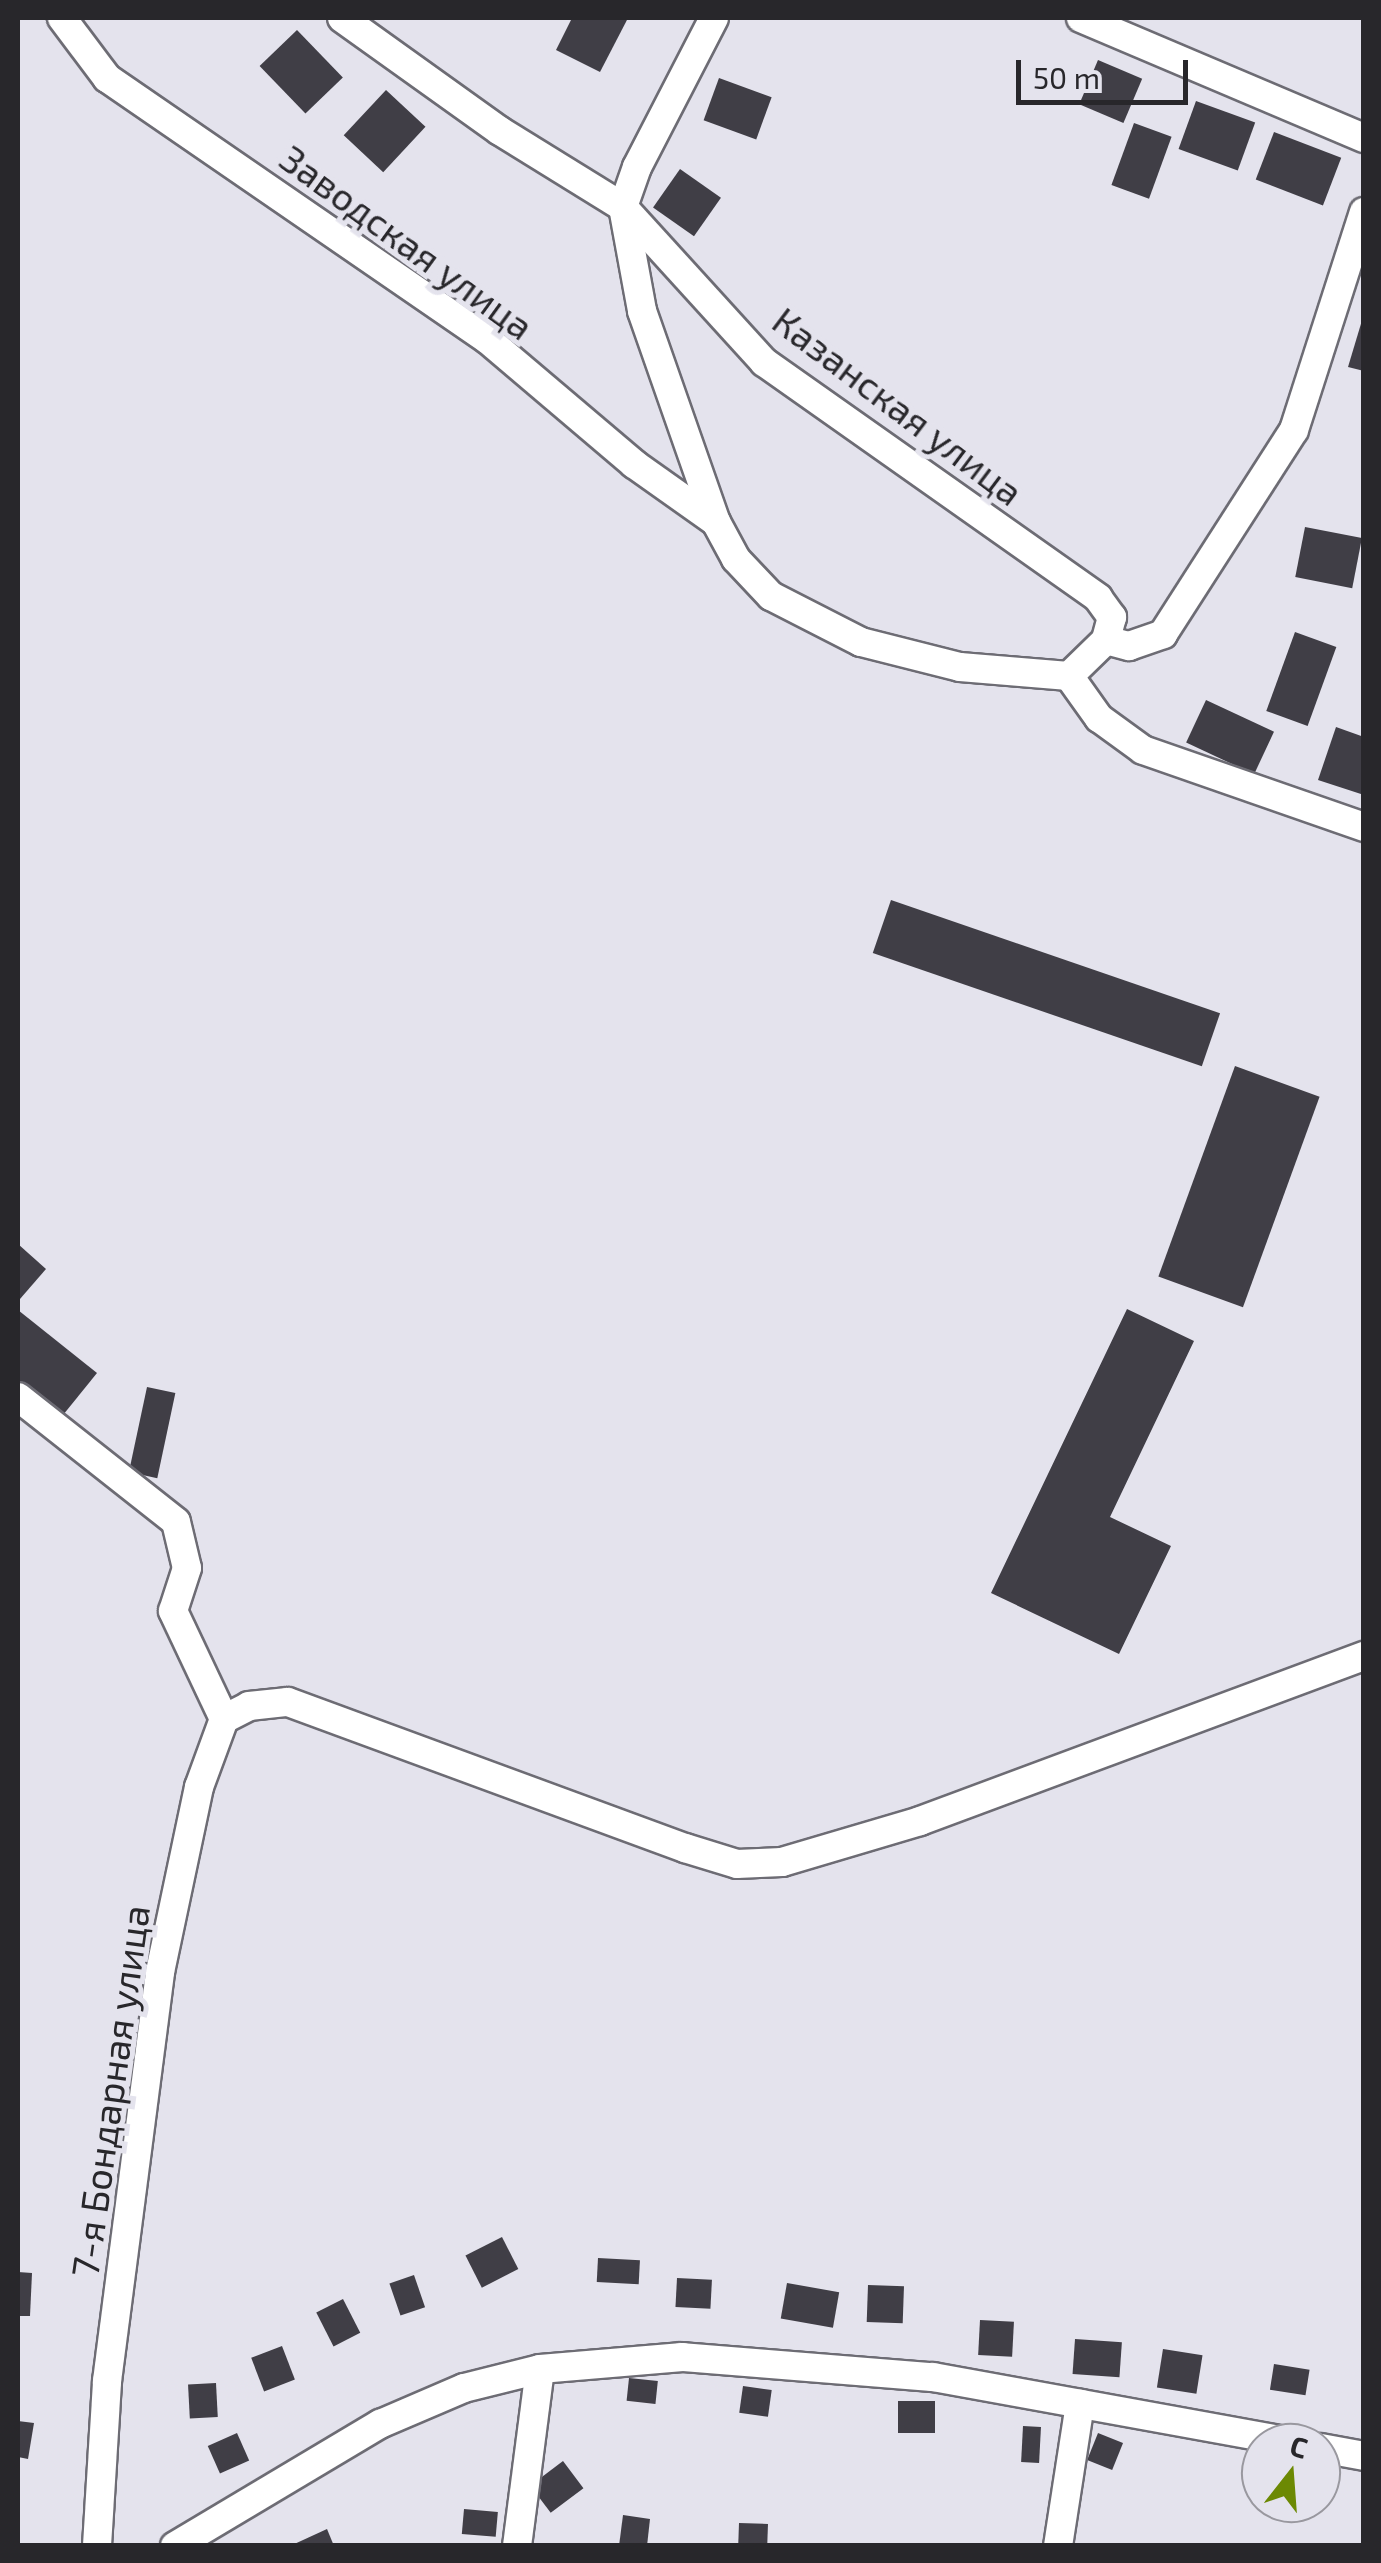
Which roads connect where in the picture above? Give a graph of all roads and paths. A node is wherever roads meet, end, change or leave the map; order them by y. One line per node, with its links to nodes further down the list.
1 (62, 18): 8 (street, Заводская улица)
2 (342, 18): 6 (street, Казанская улица)
3 (714, 18): 6 (street)
4 (1080, 18): 5 (street)
5 (1364, 138)
6 (623, 207): 8 (street); 9 (street, Казанская улица)
7 (1364, 212): 9 (street)
8 (716, 522): 10 (street)
9 (1106, 640): 10 (street)
10 (1069, 676): 11 (street)
11 (1364, 827)
12 (18, 1397): 14 (street)
13 (1364, 1656): 14 (street)
14 (224, 1719): 18 (street, 7-я Бондарная улица)
15 (540, 2369): 16 (street); 19 (street); 20 (street)
16 (1080, 2404): 17 (street); 21 (street)
17 (1241, 2433)
18 (97, 2546)
19 (176, 2546)
20 (517, 2546)
21 (1058, 2546)

